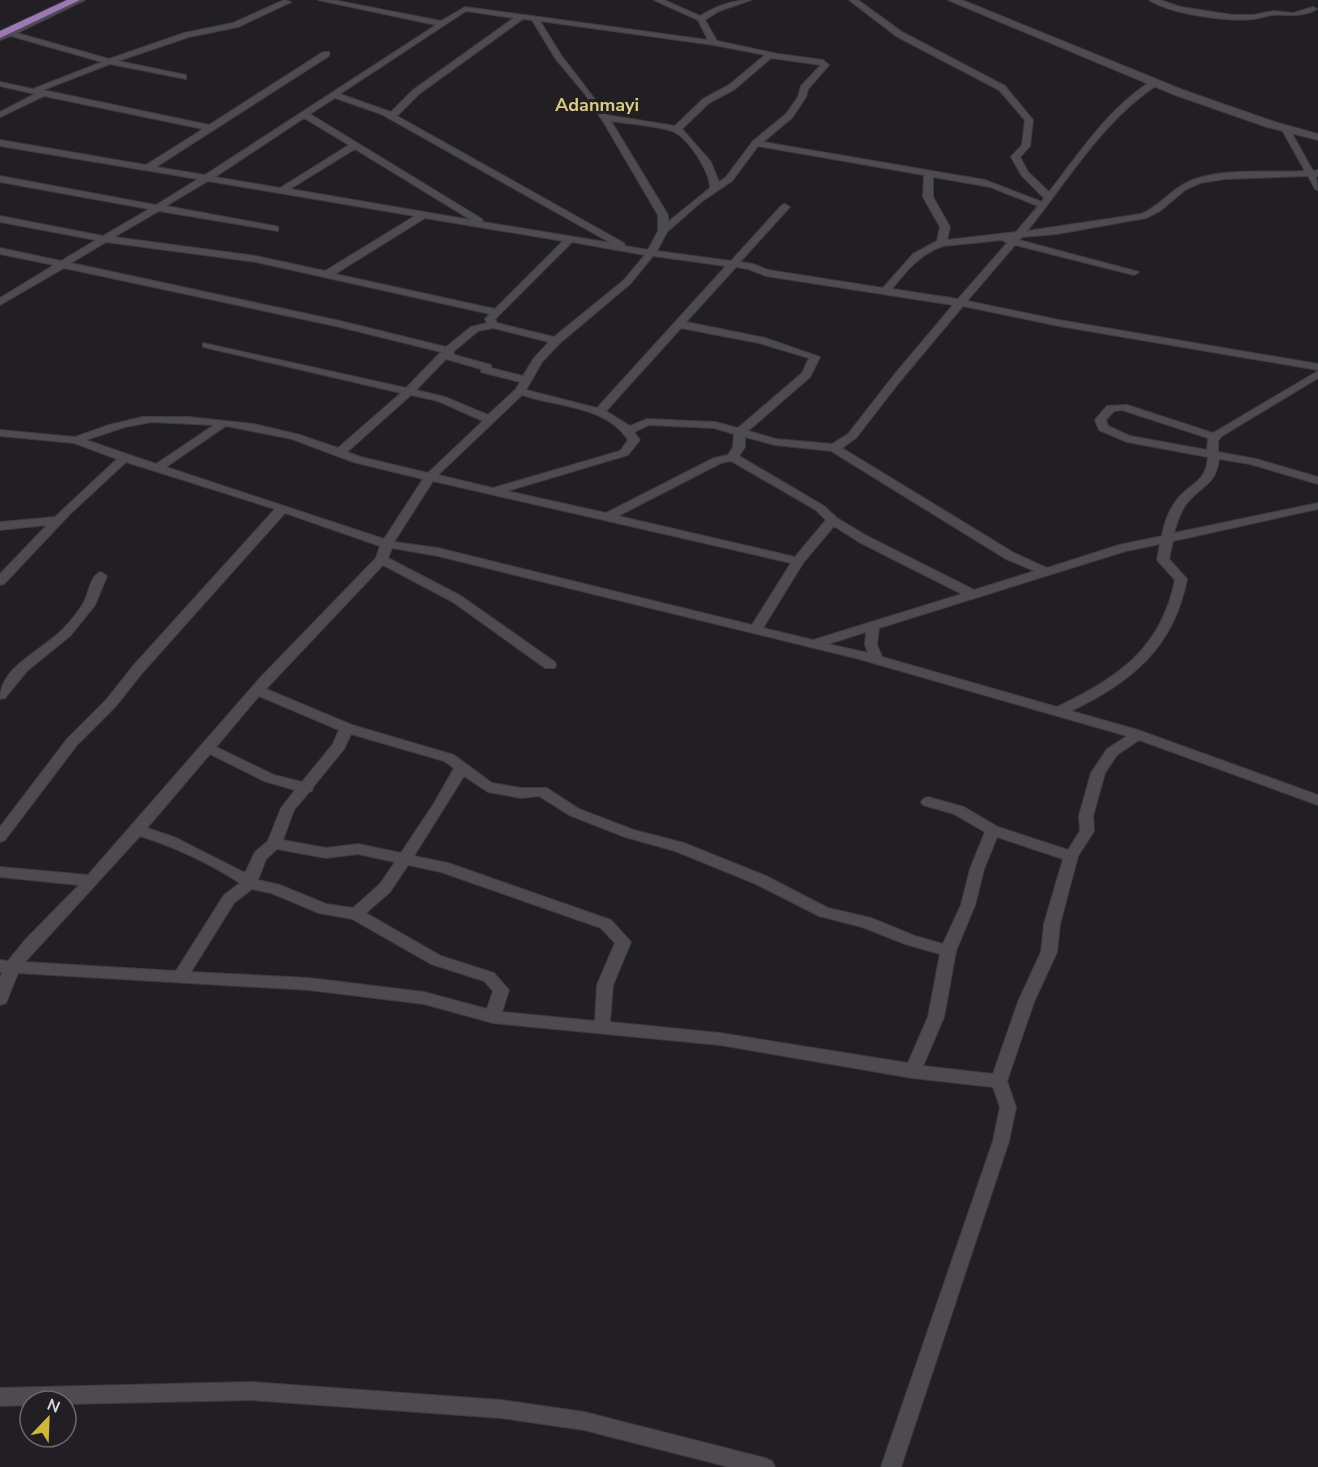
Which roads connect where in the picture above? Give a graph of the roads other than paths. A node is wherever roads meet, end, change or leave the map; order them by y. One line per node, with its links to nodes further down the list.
1 (59, 0): 16 (highway)
2 (75, 0): 17 (highway)
3 (81, 0): 17 (street)
4 (322, 0): 15 (street)
5 (657, 0): 14 (street)
6 (747, 0): 14 (street)
7 (853, 0): 46 (street)
8 (953, 0): 23 (main road)
9 (1154, 0): 11 (street)
10 (287, 2): 21 (street)
11 (1313, 9)
12 (522, 16): 13 (street); 15 (street); 29 (street)
13 (534, 18): 18 (street); 30 (street)
14 (701, 19): 18 (street)
15 (443, 24): 26 (street)
16 (0, 27)
17 (3, 36): 21 (street)
18 (714, 43): 20 (street)
19 (326, 54): 31 (street)
20 (778, 54): 32 (street); 35 (street)
21 (110, 62): 22 (street); 25 (street)
22 (183, 77)
23 (1154, 83): 33 (main road); 46 (street)
24 (0, 84): 25 (street)
25 (38, 92): 28 (street); 31 (street)
26 (334, 95): 27 (street); 29 (street)
27 (304, 114): 37 (street); 41 (street)
28 (0, 115)
29 (392, 116): 58 (street)
30 (604, 117): 32 (street); 53 (street)
31 (210, 128): 38 (street)
32 (677, 129): 44 (street)
33 (1286, 130): 34 (main road); 40 (street)
34 (1318, 137)
35 (756, 142): 39 (street); 44 (street)
36 (0, 143): 38 (street)
37 (355, 145): 45 (street); 51 (street)
38 (148, 168): 41 (street)
39 (929, 172): 46 (street); 57 (street)
40 (1313, 173): 43 (street); 54 (street)
41 (208, 177): 45 (street); 48 (street)
42 (0, 179): 48 (street)
43 (1318, 187)
44 (715, 189): 53 (street)
45 (281, 191): 49 (street)
46 (1047, 201): 54 (street)
47 (785, 207): 62 (street)
48 (157, 208): 52 (street); 55 (street)
49 (423, 215): 51 (street); 64 (street)
50 (0, 219): 55 (street)
51 (484, 225): 56 (street)
52 (275, 229)
53 (663, 231): 60 (street)
54 (1016, 238): 57 (street); 63 (street); 67 (street)
55 (105, 239): 61 (street); 64 (street)
56 (569, 240): 58 (street); 68 (street)
57 (941, 243): 65 (street)
58 (630, 250): 60 (street)
59 (0, 251): 61 (street)
60 (651, 253): 62 (street); 71 (street)
61 (64, 263): 66 (street); 73 (street)
62 (730, 264): 65 (street); 69 (street)
63 (1134, 272)
64 (326, 275): 68 (street)
65 (886, 291): 67 (street)
66 (0, 302)
67 (962, 303): 74 (street); 88 (street)
68 (496, 312): 70 (street)
69 (678, 324): 80 (street); 84 (street)
70 (493, 325): 71 (street); 73 (street)
71 (556, 341): 76 (street)
72 (207, 345): 77 (street)
73 (448, 351): 76 (street); 77 (street)
74 (1318, 367)
75 (1318, 375): 86 (street)
76 (522, 385): 78 (street); 79 (street)
77 (409, 391): 81 (street); 89 (street)
78 (537, 398): 79 (street); 80 (street)
79 (503, 406): 81 (street)
80 (601, 410): 83 (street)
81 (488, 419): 94 (street)
82 (224, 423): 87 (street); 89 (street); 93 (street)
83 (628, 430): 84 (street); 96 (street)
84 (740, 432): 88 (street); 92 (street)
85 (0, 433): 87 (street)
86 (1215, 437): 90 (street); 90 (street)
87 (76, 440): 91 (street)
88 (834, 448): 107 (street)
89 (340, 452): 94 (street)
90 (1214, 455): 95 (street); 103 (street)
91 (124, 458): 93 (street); 101 (street)
92 (732, 458): 99 (street); 100 (street)
93 (159, 467): 98 (street)
94 (430, 477): 96 (street); 104 (street)
95 (1318, 481)
96 (495, 491): 99 (street)
97 (1318, 506): 103 (street)
98 (283, 508): 104 (street); 128 (street)
99 (608, 517): 106 (street)
100 (832, 519): 106 (street); 110 (street)
101 (59, 520): 102 (street); 109 (street)
102 (0, 526)
103 (1168, 538): 107 (street); 118 (street)
104 (387, 544): 105 (street); 112 (street)
105 (382, 559): 115 (street); 116 (street)
106 (798, 561): 112 (street)
107 (1044, 571): 110 (street)
108 (101, 576): 117 (street)
109 (0, 581)
110 (973, 595): 111 (street)
111 (873, 627): 113 (street); 114 (street)
112 (755, 630): 113 (street)
113 (815, 644): 114 (street)
114 (877, 660): 118 (street)
115 (550, 664)
116 (257, 690): 119 (street); 121 (street)
117 (0, 695)
118 (1058, 712): 120 (street)
119 (347, 728): 122 (street); 123 (street)
120 (1137, 735): 124 (street); 130 (street)
121 (208, 748): 123 (street); 126 (street)
122 (461, 768): 131 (street); 136 (street)
123 (306, 788): 129 (street)
124 (1318, 800)
125 (928, 802): 127 (street)
126 (137, 830): 133 (street); 134 (street)
127 (993, 830): 130 (street); 136 (street)
128 (0, 837)
129 (274, 843): 131 (street); 134 (street)
130 (1071, 856): 143 (street)
131 (405, 858): 135 (street); 141 (street)
132 (0, 872): 133 (street)
133 (92, 881): 137 (street)
134 (250, 883): 135 (street); 138 (street)
135 (356, 914): 140 (street)
136 (948, 951): 142 (street)
137 (6, 967): 138 (street); 139 (street)
138 (181, 975): 140 (street)
139 (0, 999)
140 (493, 1017): 141 (street)
141 (602, 1028): 142 (street)
142 (912, 1072): 143 (street)
143 (999, 1081): 146 (street)
144 (0, 1397): 145 (street)
145 (765, 1467)
146 (891, 1467)

